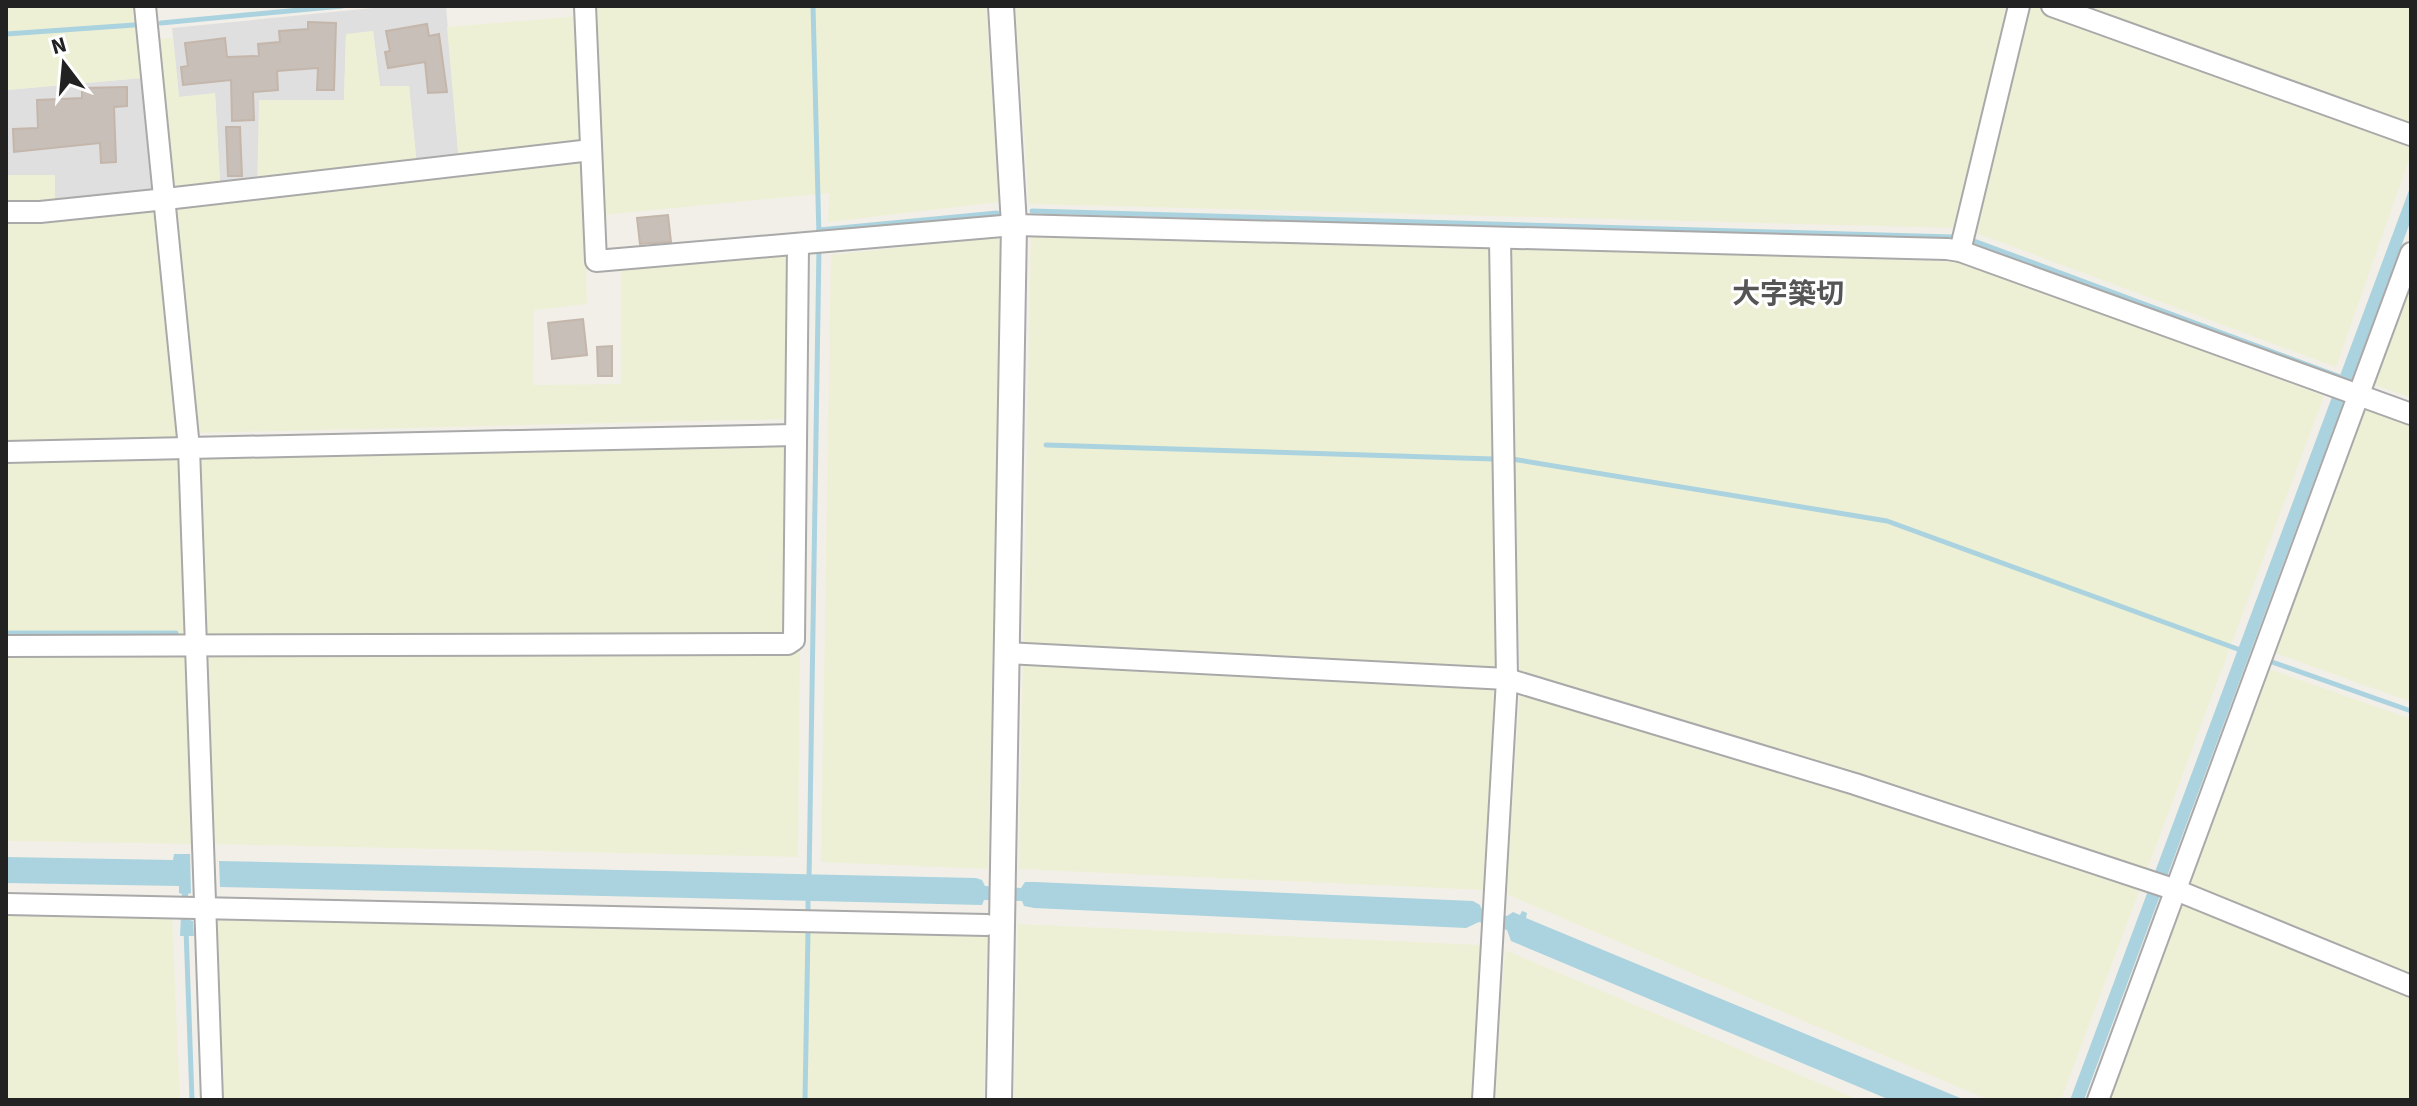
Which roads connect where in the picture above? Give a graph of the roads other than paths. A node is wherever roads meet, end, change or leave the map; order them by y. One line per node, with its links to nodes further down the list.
1 (145, 6): 8 (street)
2 (585, 6): 7 (street)
3 (1001, 6): 10 (street)
4 (2019, 6): 13 (street)
5 (2052, 6): 6 (street)
6 (2411, 135)
7 (591, 150): 8 (street); 12 (street)
8 (166, 199): 9 (street); 18 (street)
9 (6, 212)
10 (1014, 225): 11 (street); 12 (street); 22 (street)
11 (1500, 239): 13 (street); 23 (street)
12 (813, 244): 17 (street)
13 (1960, 251): 15 (street)
14 (2411, 253): 15 (street)
15 (2347, 391): 16 (street); 24 (street)
16 (2411, 414)
17 (794, 435): 18 (street); 21 (street)
18 (189, 448): 19 (street); 21 (street)
19 (6, 452)
20 (6, 646): 21 (street)
21 (196, 646): 26 (street)
22 (1006, 653): 23 (street); 27 (street)
23 (1507, 679): 24 (street); 31 (street)
24 (2164, 886): 28 (street); 32 (street)
25 (6, 904): 26 (street)
26 (191, 907): 27 (street); 29 (street)
27 (995, 918): 30 (street)
28 (2411, 986)
29 (212, 1100)
30 (999, 1100)
31 (1483, 1100)
32 (2098, 1100)

